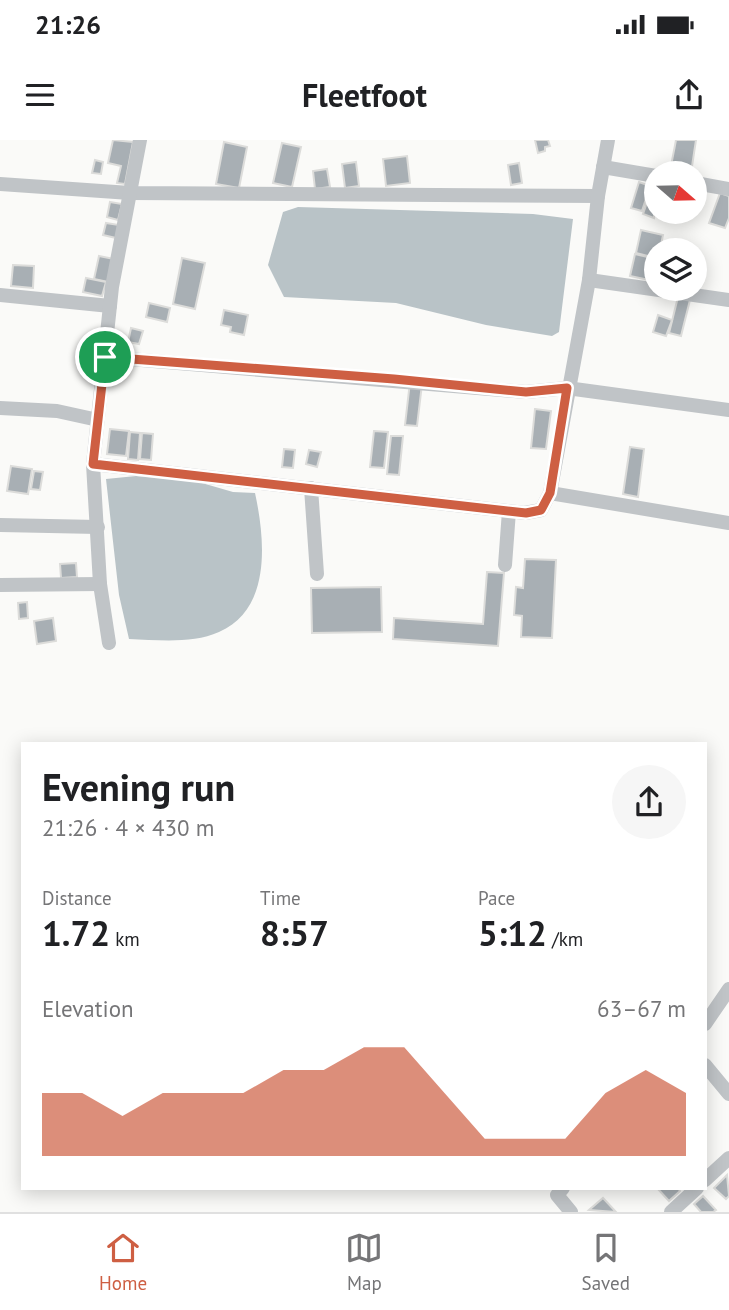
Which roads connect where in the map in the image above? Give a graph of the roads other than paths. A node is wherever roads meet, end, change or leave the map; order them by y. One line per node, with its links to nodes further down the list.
1 (140, 140): 8 (street)
2 (608, 140): 3 (street)
3 (603, 167): 4 (street); 9 (street)
4 (644, 174)
5 (0, 184): 8 (street)
6 (707, 185): 7 (street)
7 (729, 190)
8 (130, 193): 9 (street); 13 (street)
9 (598, 197): 10 (street)
10 (589, 280): 12 (street); 15 (street)
11 (0, 295): 13 (street)
12 (729, 300)
13 (110, 306): 14 (street)
14 (105, 357): 15 (street); 18 (street)
15 (567, 388): 17 (street); 21 (street)
16 (0, 408): 18 (street)
17 (729, 410)
18 (98, 420): 19 (street)
19 (93, 464): 20 (street); 25 (street)
20 (311, 488): 22 (street); 27 (street)
21 (550, 493): 22 (street); 23 (street)
22 (509, 511): 26 (street)
23 (729, 523)
24 (0, 525): 25 (street)
25 (98, 527): 28 (street)
26 (505, 565)
27 (317, 574)
28 (100, 584): 29 (street); 30 (street)
29 (0, 585)
30 (109, 643)
31 (729, 989): 32 (street)
32 (707, 1021)
33 (707, 1067): 34 (street)
34 (729, 1094)
35 (729, 1158): 36 (street)
36 (707, 1178)
37 (561, 1190): 39 (street)
38 (695, 1190): 40 (street)
39 (570, 1212)
40 (671, 1212)

